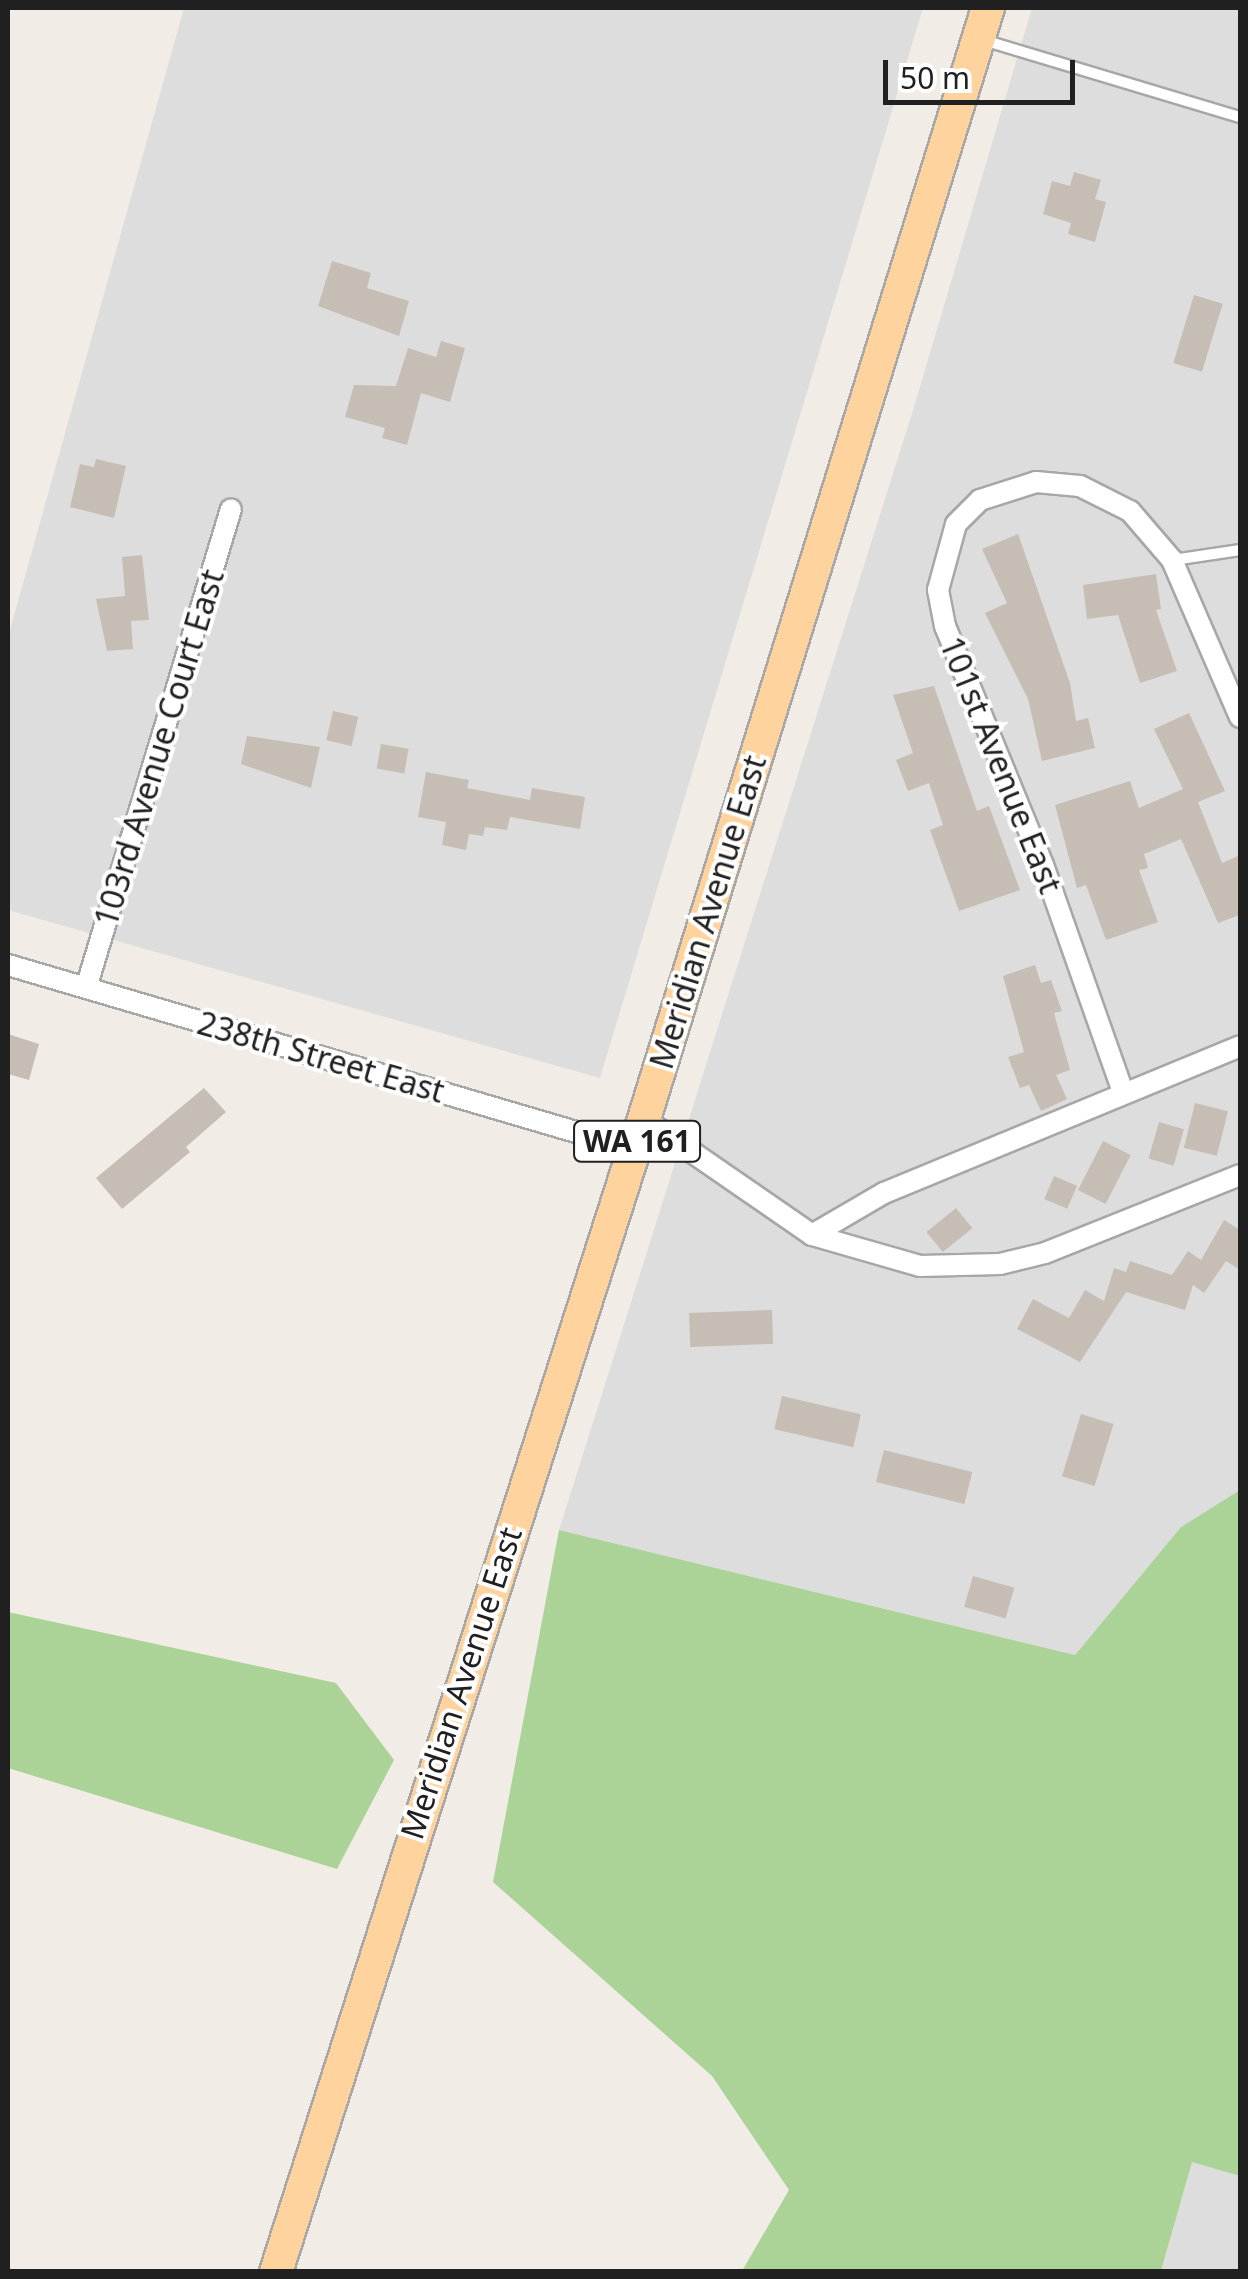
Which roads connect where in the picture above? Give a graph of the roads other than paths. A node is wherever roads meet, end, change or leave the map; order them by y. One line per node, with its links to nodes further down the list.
1 (988, 8): 2 (main road, Meridian Avenue East / WA 161)
2 (978, 39): 3 (lane); 12 (main road, Meridian Avenue East / WA 161)
3 (1240, 117)
4 (231, 508): 9 (street, 103rd Avenue Court East)
5 (1240, 550): 6 (lane)
6 (1172, 560): 7 (street); 11 (street, 101st Avenue East)
7 (1240, 717)
8 (8, 964): 9 (street, 238th Street East)
9 (86, 988): 12 (street, 238th Street East)
10 (1240, 1046): 11 (street)
11 (1123, 1092): 14 (street)
12 (639, 1134): 14 (street, 238th Street East); 15 (main road, Meridian Avenue East / WA 161)
13 (1240, 1175): 14 (street, 238th Street East)
14 (812, 1234)
15 (276, 2272)

